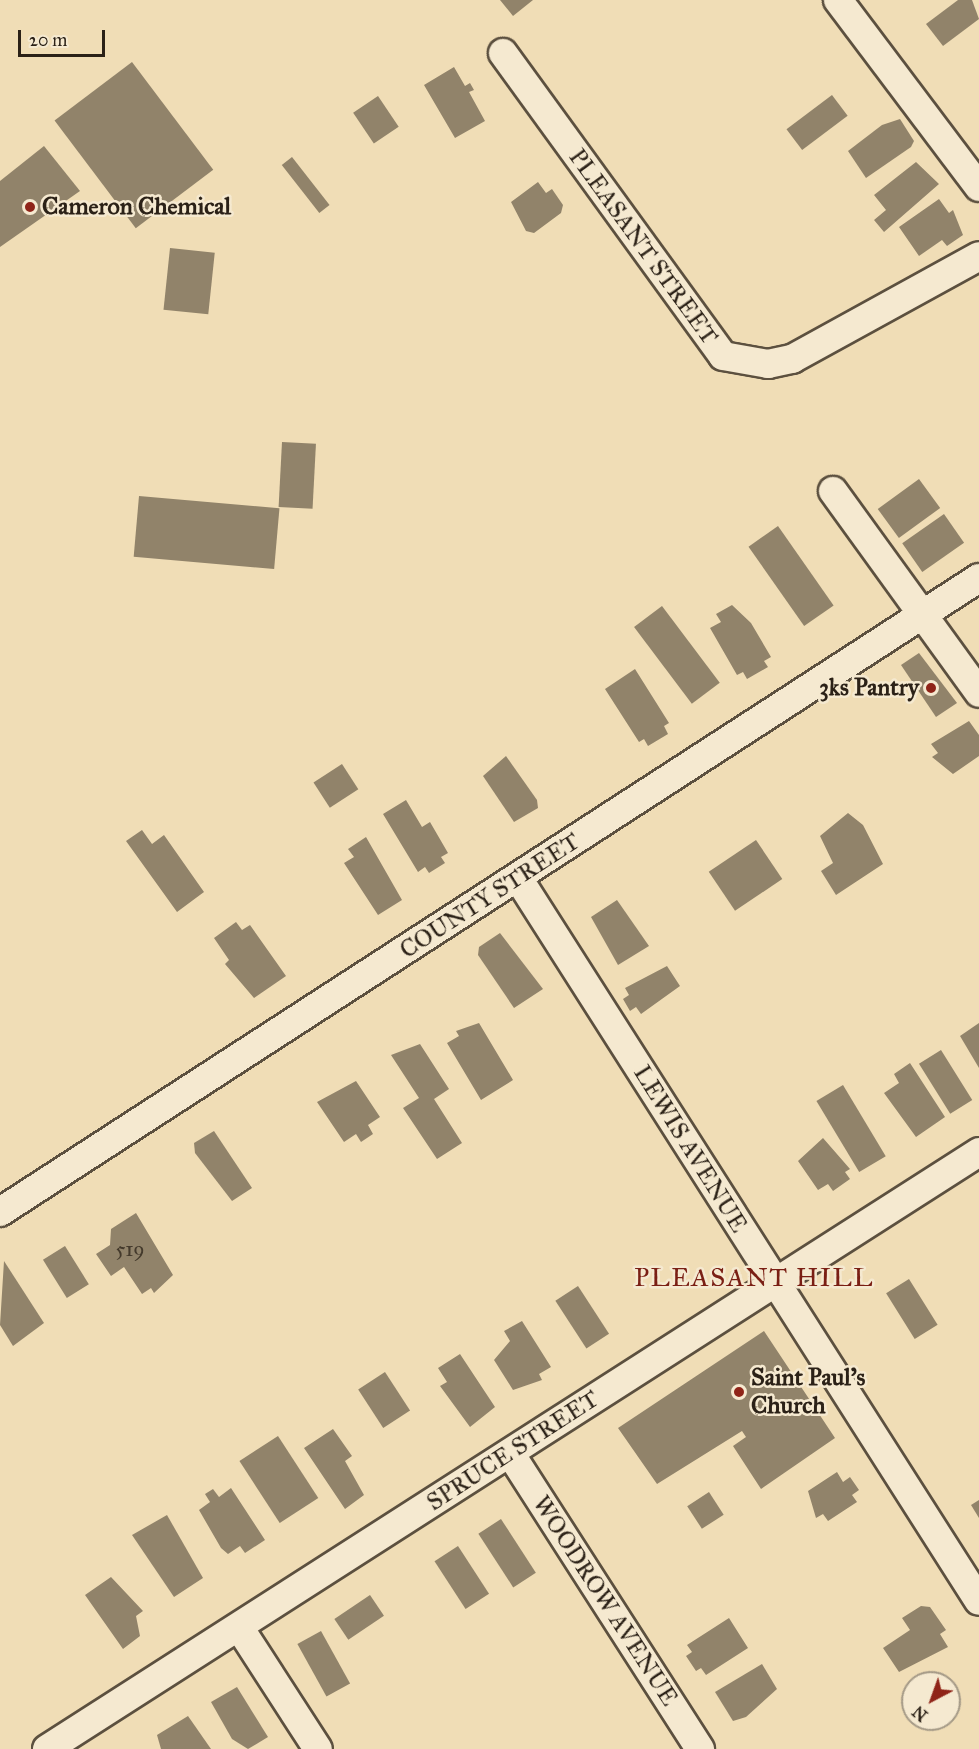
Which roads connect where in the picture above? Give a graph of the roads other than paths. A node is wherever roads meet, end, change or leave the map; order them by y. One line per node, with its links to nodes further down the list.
1 (838, 0): 3 (street)
2 (503, 53): 4 (street, PLEASANT STREET)
3 (979, 187)
4 (979, 256)
5 (833, 491): 7 (street)
6 (979, 579): 7 (street, COUNTY STREET)
7 (921, 616): 8 (street); 9 (street, COUNTY STREET)
8 (979, 693)
9 (518, 878): 11 (street, COUNTY STREET); 12 (street, LEWIS AVENUE)
10 (979, 1152): 12 (street, SPRUCE STREET)
11 (0, 1212)
12 (775, 1282): 13 (street, SPRUCE STREET); 14 (street, LEWIS AVENUE)
13 (510, 1453): 15 (street, SPRUCE STREET); 18 (street, WOODROW AVENUE)
14 (979, 1601)
15 (239, 1627): 16 (street, SPRUCE STREET); 17 (street)
16 (46, 1749)
17 (318, 1749)
18 (700, 1749)

